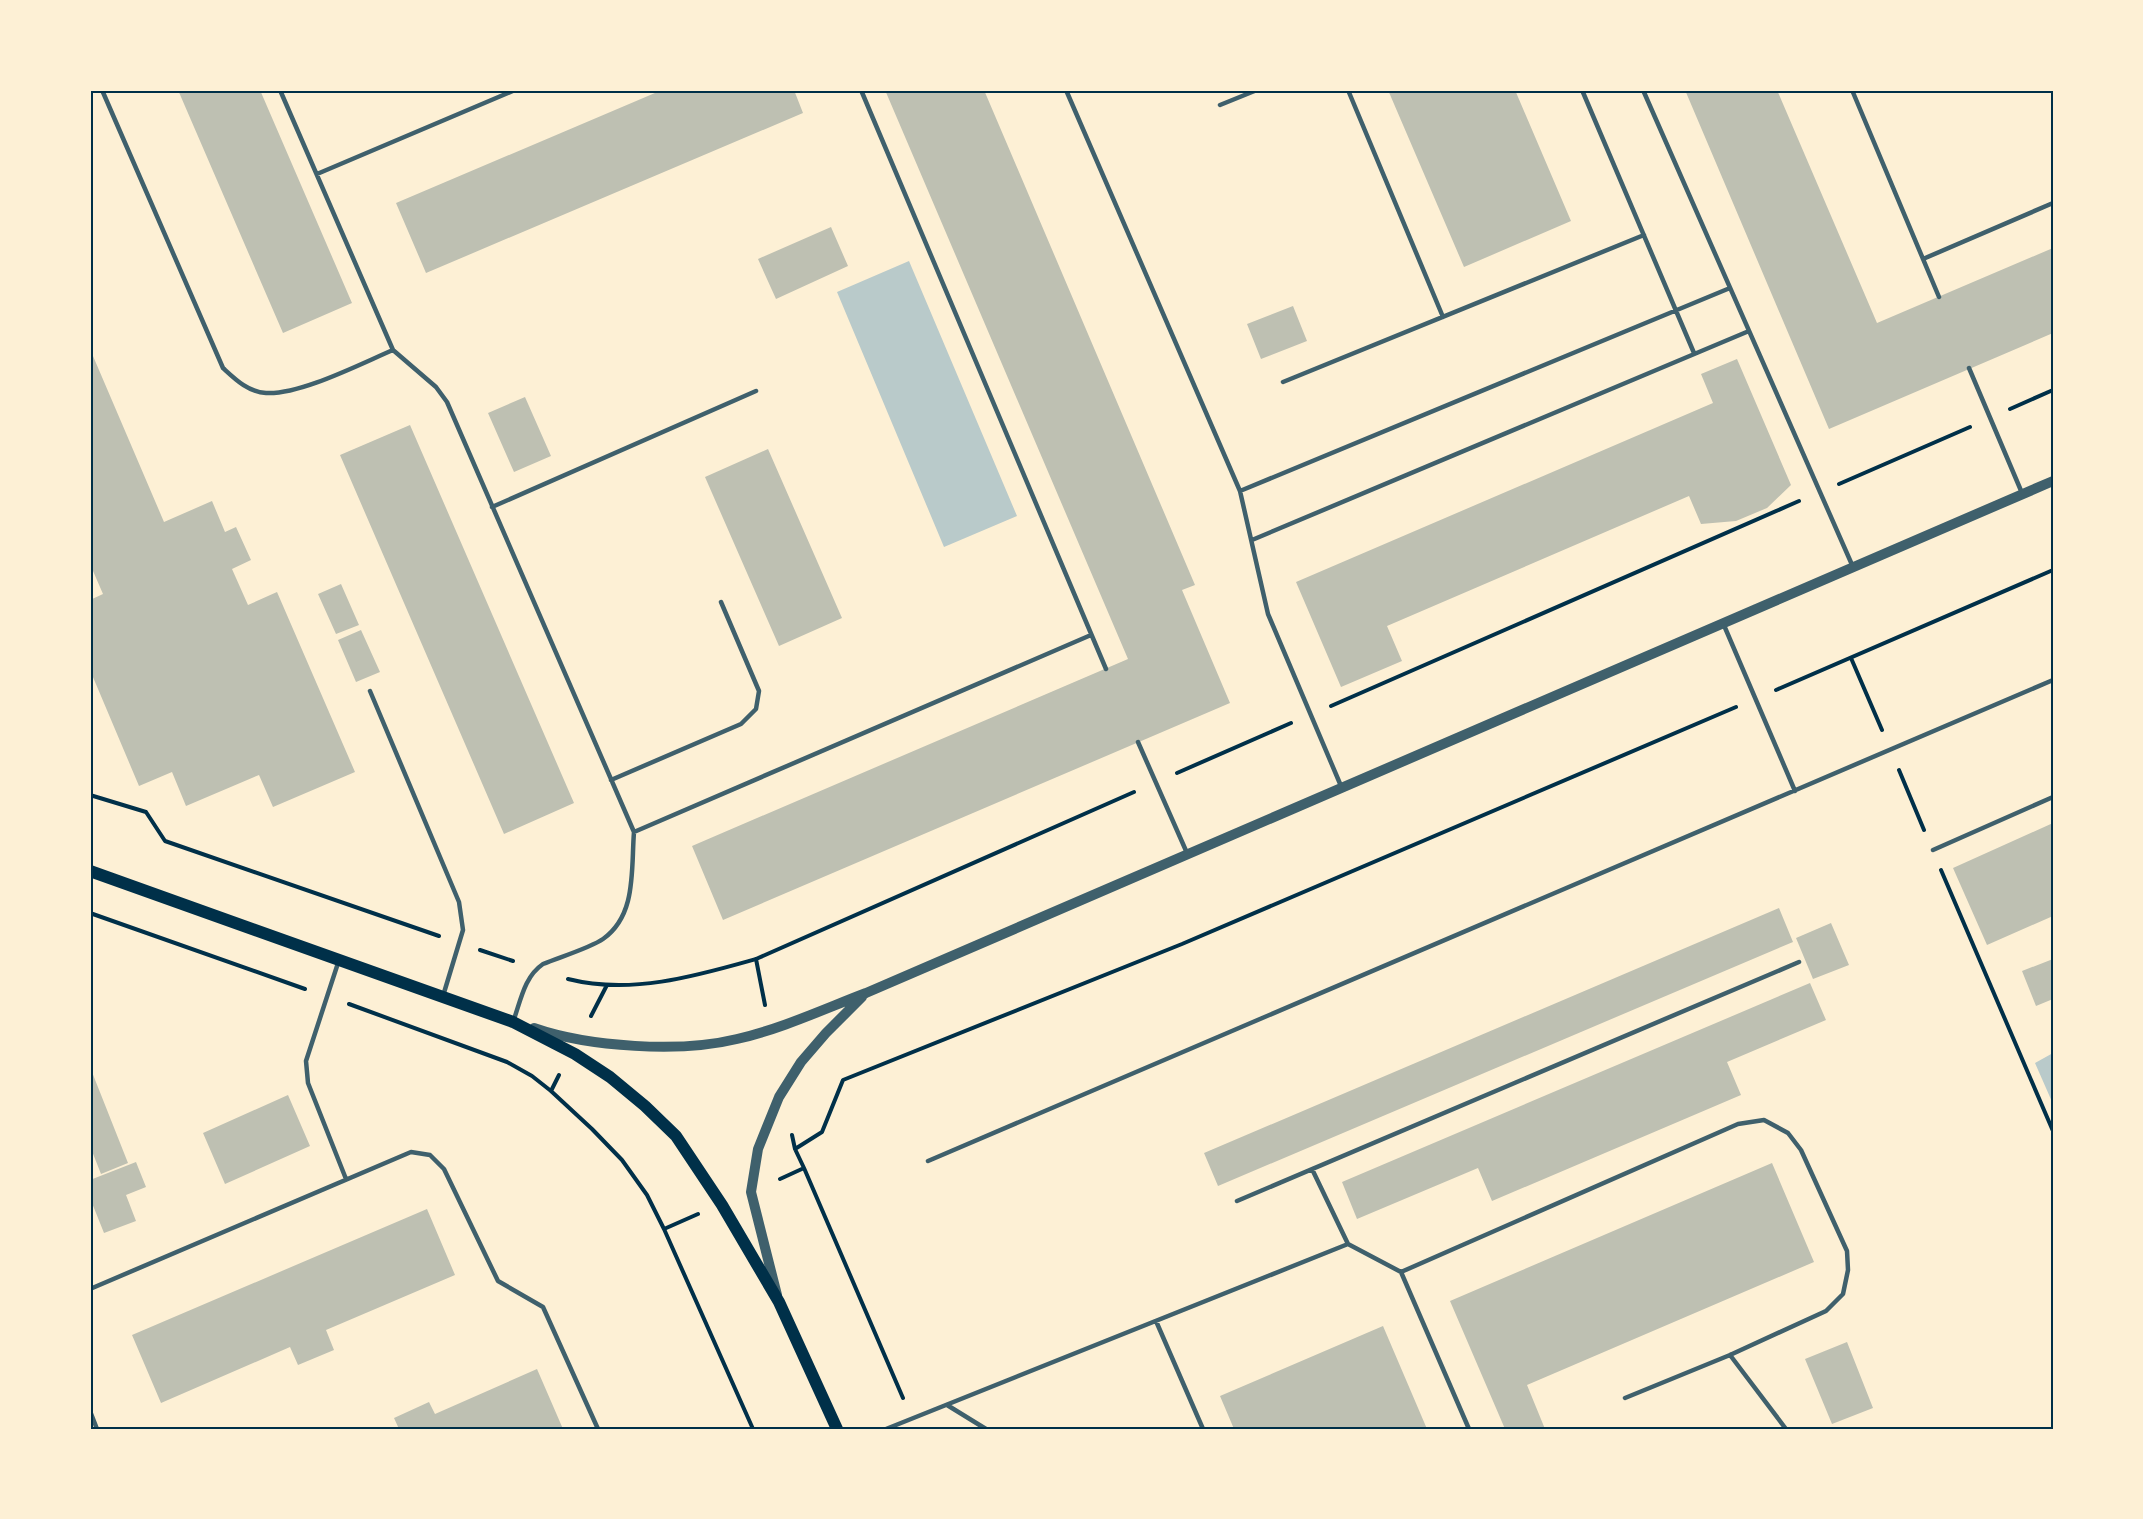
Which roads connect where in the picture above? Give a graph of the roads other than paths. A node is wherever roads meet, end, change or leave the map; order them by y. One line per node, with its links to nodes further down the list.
1 (102, 90): 21 (lane)
2 (280, 90): 12 (lane)
3 (516, 90): 12 (lane)
4 (861, 90): 34 (lane)
5 (1066, 90): 27 (lane)
6 (1257, 90): 11 (lane)
7 (1348, 90): 19 (lane)
8 (1582, 90): 14 (lane)
9 (1643, 90): 16 (lane)
10 (1852, 90): 15 (lane)
11 (1220, 105)
12 (317, 174): 21 (lane)
13 (2053, 203): 15 (lane)
14 (1644, 235): 18 (lane); 19 (lane)
15 (1923, 259): 17 (lane)
16 (1730, 288): 18 (lane); 20 (lane)
17 (1939, 297)
18 (1676, 310): 22 (lane); 27 (lane)
19 (1443, 317): 24 (lane)
20 (1749, 331): 22 (lane); 31 (lane)
21 (393, 350): 29 (lane)
22 (1694, 353): 30 (lane)
23 (1969, 369): 28 (lane)
24 (1283, 382)
25 (756, 391): 29 (lane)
26 (2053, 481): 28 (street)
27 (1240, 491): 30 (lane)
28 (2022, 494): 31 (street)
29 (492, 507): 39 (lane)
30 (1252, 540): 40 (lane)
31 (1853, 567): 33 (street)
32 (721, 602): 39 (lane)
33 (1723, 623): 40 (street); 41 (lane)
34 (1091, 635): 35 (lane); 43 (lane)
35 (1106, 669)
36 (2053, 680): 41 (lane)
37 (369, 691): 50 (lane)
38 (1138, 742): 45 (lane)
39 (611, 780): 43 (lane)
40 (1341, 788): 45 (street)
41 (1795, 791): 52 (lane)
42 (2053, 797): 44 (lane)
43 (634, 832): 51 (lane)
44 (1933, 850)
45 (1188, 854): 49 (street)
46 (90, 871): 47 (main road)
47 (340, 959): 50 (main road); 54 (lane)
48 (1799, 962): 53 (lane)
49 (866, 993): 51 (street); 59 (street)
50 (443, 996): 51 (main road)
51 (513, 1022): 59 (main road)
52 (928, 1161)
53 (1312, 1169): 55 (lane); 56 (lane)
54 (346, 1179): 58 (lane); 66 (lane)
55 (1237, 1201)
56 (1348, 1244): 57 (lane); 60 (lane)
57 (1401, 1272): 61 (lane); 71 (lane)
58 (90, 1288)
59 (779, 1302): 67 (main road)
60 (1156, 1321): 63 (lane); 70 (lane)
61 (1730, 1355): 62 (lane); 72 (lane)
62 (1624, 1398)
63 (947, 1404): 68 (lane); 69 (lane)
64 (90, 1411): 65 (lane)
65 (97, 1429)
66 (598, 1429)
67 (837, 1429)
68 (886, 1429)
69 (986, 1429)
70 (1203, 1429)
71 (1469, 1429)
72 (1786, 1429)

